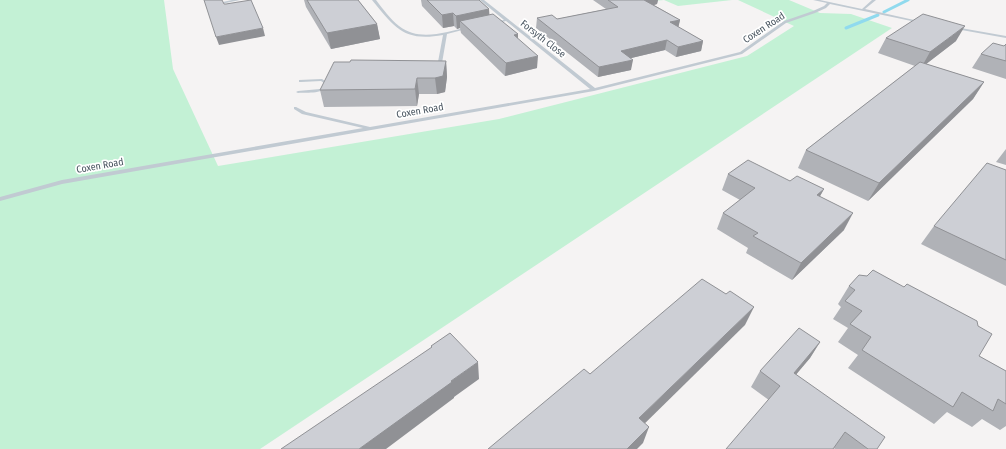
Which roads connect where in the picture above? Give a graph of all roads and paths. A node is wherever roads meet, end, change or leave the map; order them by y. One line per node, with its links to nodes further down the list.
1 (238, 0): 7 (lane)
2 (374, 0): 14 (lane)
3 (482, 0): 9 (lane, Forsyth Close)
4 (815, 0): 6 (lane)
5 (874, 0): 8 (lane)
6 (829, 3): 8 (lane); 18 (lane, Coxen Road)
7 (212, 4)
8 (862, 10): 10 (lane)
9 (507, 20): 11 (lane); 18 (lane, Forsyth Close)
10 (924, 22)
11 (491, 24)
12 (476, 27): 14 (lane)
13 (951, 28): 15 (lane)
14 (445, 33): 16 (lane)
15 (1006, 37)
16 (433, 66)
17 (301, 81): 19 (lane)
18 (594, 90): 21 (lane, Coxen Road)
19 (298, 92)
20 (296, 108): 21 (lane)
21 (371, 129): 22 (lane, Coxen Road)
22 (0, 199)

